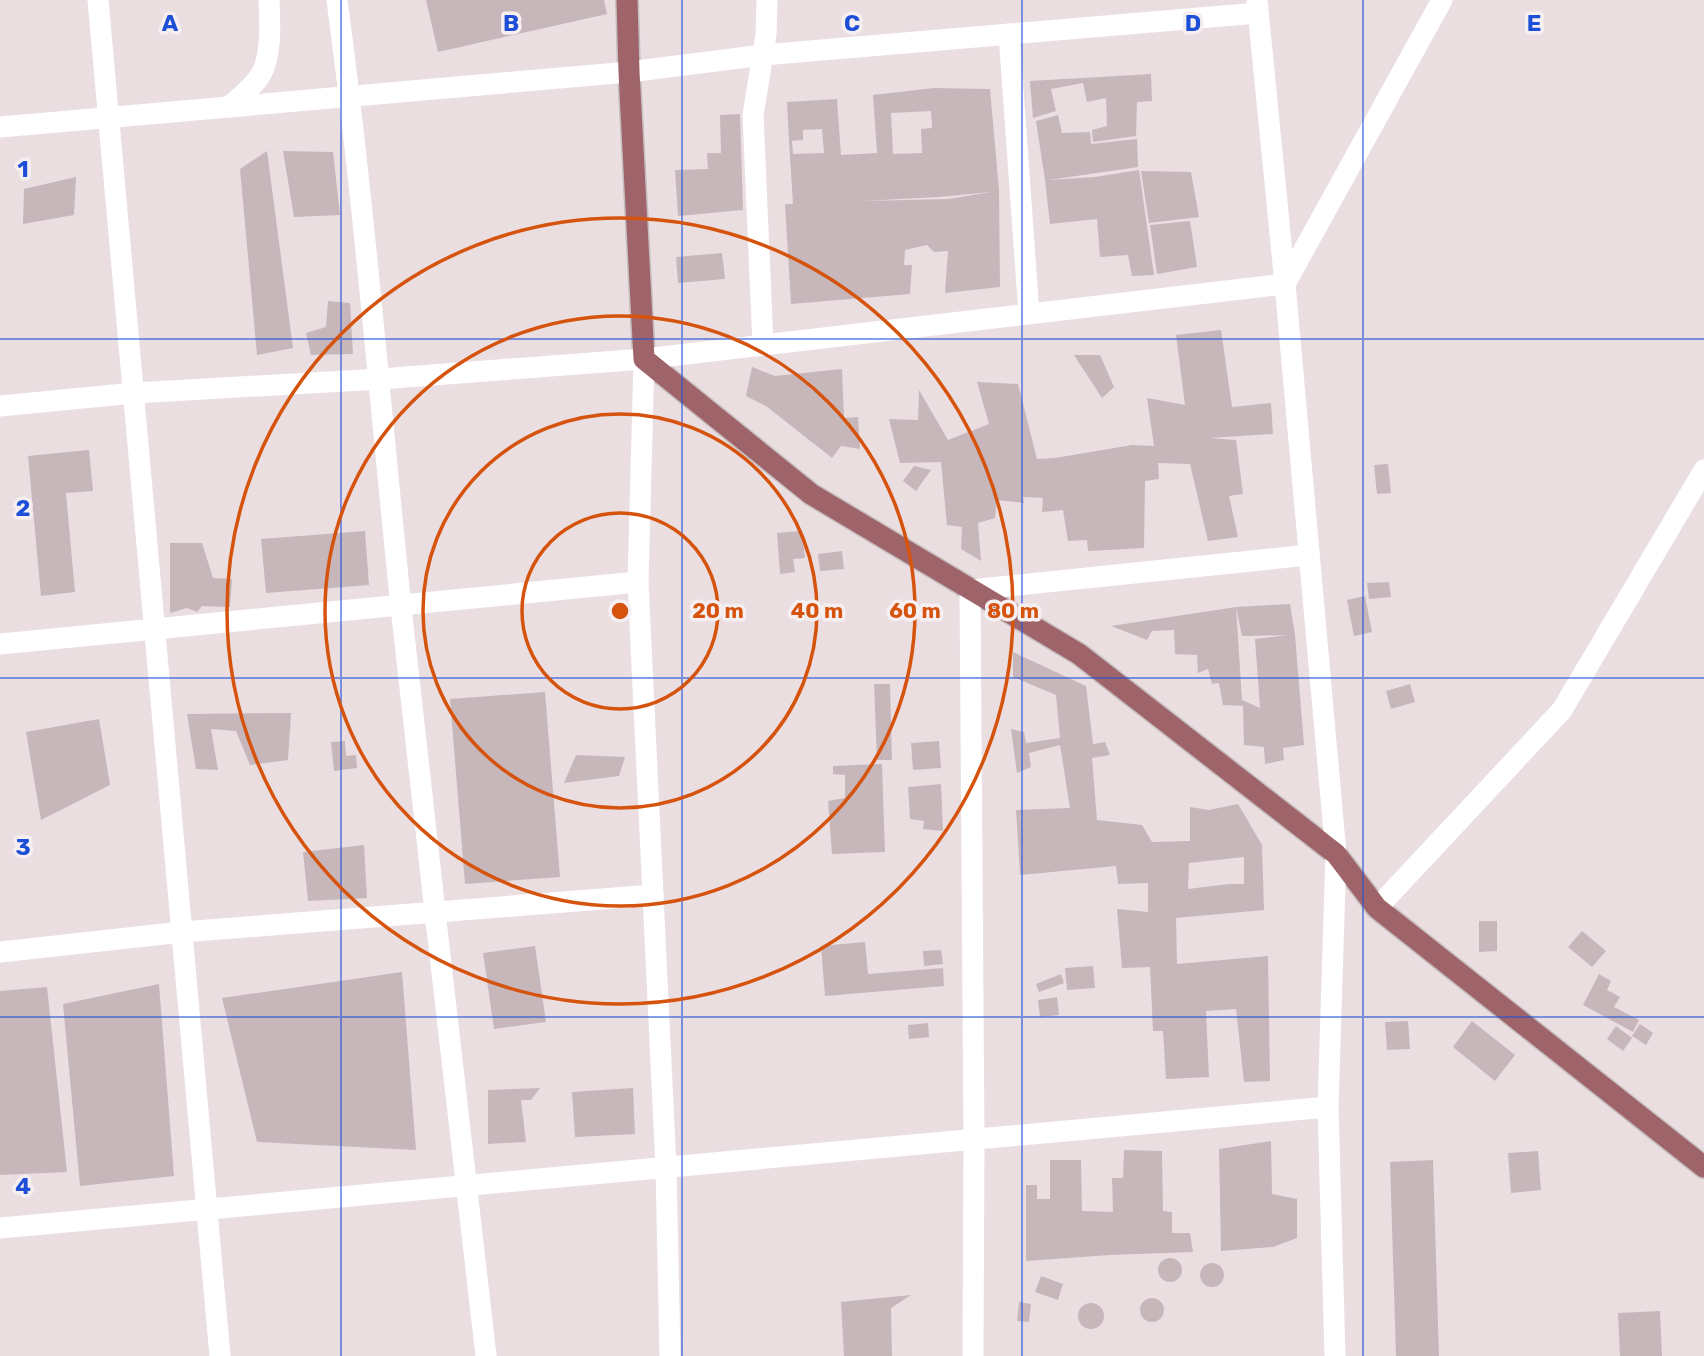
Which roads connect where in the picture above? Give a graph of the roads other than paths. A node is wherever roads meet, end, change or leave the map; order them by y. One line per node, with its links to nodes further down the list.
1 (98, 0): 13 (street)
2 (268, 0): 12 (street)
3 (337, 0): 11 (street)
4 (627, 0): 10 (main road)
5 (768, 0): 9 (street)
6 (1442, 0): 15 (street)
7 (1257, 6): 8 (street); 15 (street)
8 (1009, 34): 9 (street); 16 (street)
9 (763, 54): 10 (street); 17 (street)
10 (629, 72): 11 (street); 18 (main road)
11 (350, 98): 12 (street); 19 (street)
12 (229, 107): 13 (street)
13 (109, 117): 14 (street); 20 (street)
14 (0, 127)
15 (1285, 284): 16 (street); 23 (street)
16 (1029, 314): 17 (street)
17 (764, 345): 18 (street)
18 (644, 359): 19 (street); 24 (street); 25 (main road)
19 (380, 379): 20 (street); 26 (street)
20 (134, 393): 21 (street); 27 (street)
21 (0, 406)
22 (1704, 470): 31 (street)
23 (1310, 555): 25 (street); 29 (street)
24 (638, 582): 26 (street); 30 (street)
25 (970, 590): 29 (main road); 36 (street)
26 (401, 605): 27 (street); 32 (street)
27 (156, 629): 28 (street); 33 (street)
28 (0, 644)
29 (1336, 854): 31 (main road); 35 (street)
30 (653, 895): 32 (street); 37 (street)
31 (1377, 908): 38 (main road)
32 (435, 912): 33 (street); 39 (street)
33 (182, 932): 34 (street); 40 (street)
34 (0, 952)
35 (1328, 1107): 36 (street); 46 (street)
36 (974, 1139): 37 (street); 45 (street)
37 (666, 1167): 39 (street); 44 (street)
38 (1704, 1167)
39 (468, 1185): 40 (street); 43 (street)
40 (207, 1209): 41 (street); 42 (street)
41 (0, 1228)
42 (220, 1356)
43 (486, 1356)
44 (670, 1356)
45 (973, 1356)
46 (1335, 1356)

